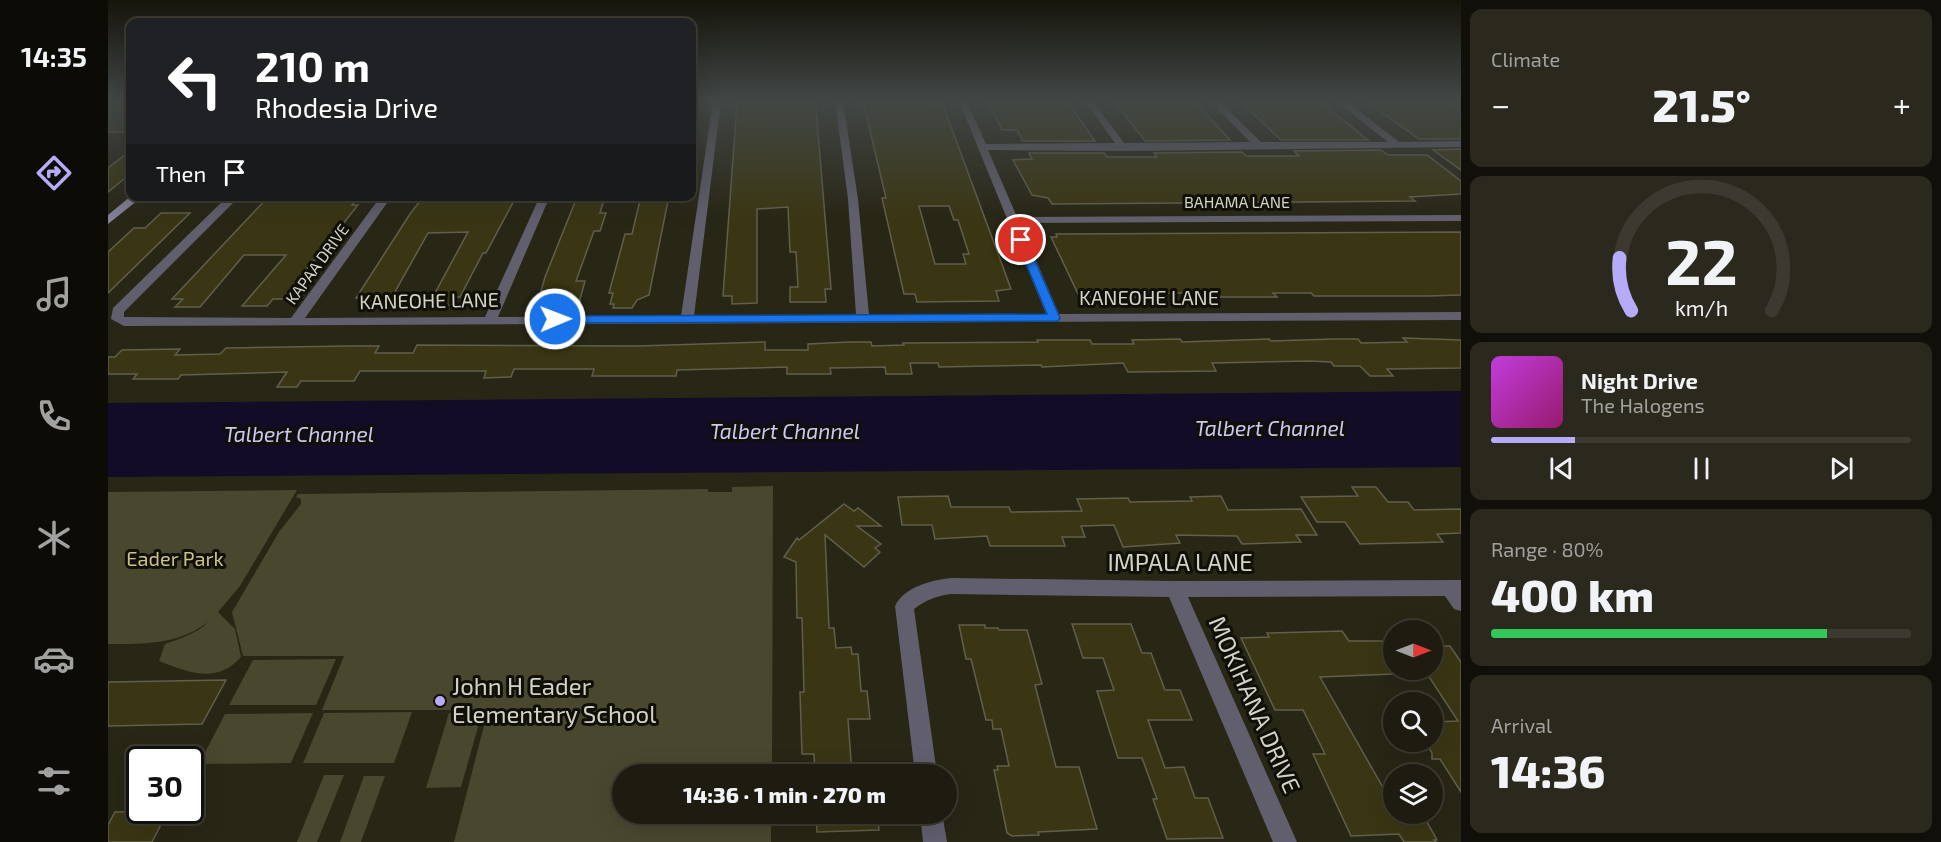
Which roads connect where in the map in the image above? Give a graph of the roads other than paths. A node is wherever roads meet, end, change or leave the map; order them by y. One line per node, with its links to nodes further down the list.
1 (712, 140): 21 (street)
2 (845, 140): 20 (street)
3 (980, 140): 10 (street)
4 (1118, 140): 11 (street)
5 (1253, 140): 8 (street)
6 (1392, 140): 9 (street)
7 (1461, 144): 9 (street)
8 (1258, 145): 9 (street); 11 (street)
9 (1398, 145)
10 (983, 147): 11 (street); 17 (street)
11 (1124, 148)
12 (132, 201): 18 (street)
13 (229, 201): 24 (street, KANEOHE LANE)
14 (383, 201): 24 (street, KAPAA DRIVE)
15 (543, 201): 23 (street)
16 (1461, 218): 17 (street, BAHAMA LANE)
17 (1013, 220): 22 (street)
18 (108, 221)
19 (1461, 316): 22 (street, KANEOHE LANE)
20 (863, 317): 21 (street, KANEOHE LANE); 22 (street, KANEOHE LANE)
21 (687, 318): 23 (street, KANEOHE LANE)
22 (1054, 318)
23 (490, 320): 24 (street, KANEOHE LANE)
24 (295, 322)
25 (1175, 589): 26 (street, IMPALA LANE); 27 (street, IMPALA LANE); 30 (street, MOKIHANA DRIVE)
26 (1457, 593)
27 (925, 764)
28 (933, 824): 29 (street)
29 (935, 842)
30 (1285, 842)

